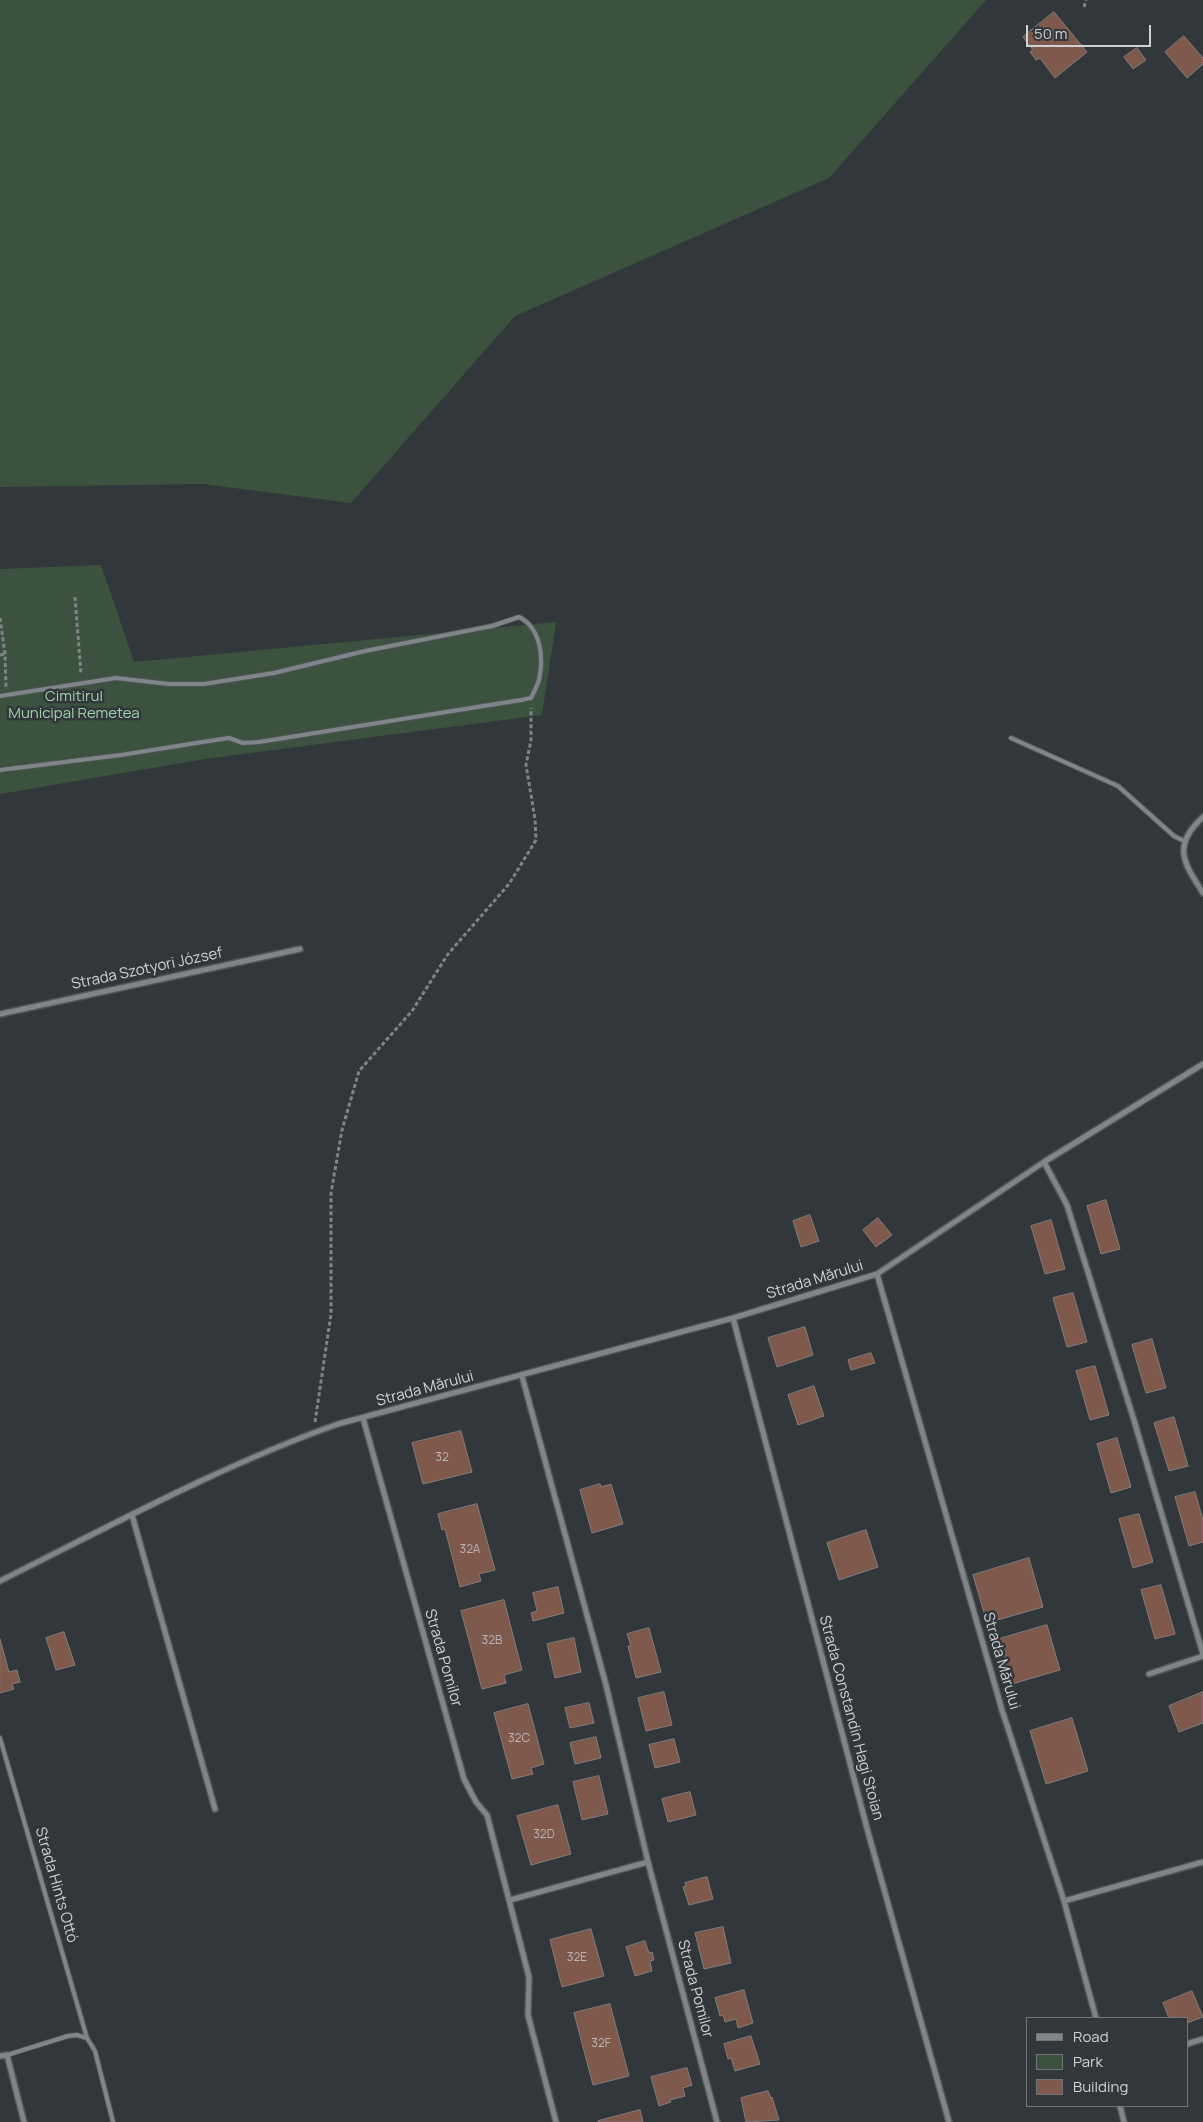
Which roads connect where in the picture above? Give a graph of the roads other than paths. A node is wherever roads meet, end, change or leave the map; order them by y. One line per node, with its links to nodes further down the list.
1 (0, 696): 3 (lane)
2 (1011, 738): 5 (lane)
3 (0, 770)
4 (1203, 817): 5 (street)
5 (1184, 841): 6 (street)
6 (1203, 893)
7 (300, 949): 8 (street, Strada Szotyori József)
8 (0, 1014)
9 (1203, 1064): 10 (street, Strada Mărului)
10 (1044, 1162): 11 (street, Strada Mărului); 17 (street)
11 (877, 1274): 12 (street, Strada Mărului); 24 (street, Strada Mărului)
12 (733, 1318): 13 (street, Strada Mărului); 36 (street, Strada Constandin Hagi Stoian)
13 (522, 1376): 14 (street, Strada Mărului); 21 (street, Strada Pomilor)
14 (363, 1418): 15 (street, Strada Mărului); 23 (street, Strada Pomilor)
15 (132, 1515): 16 (street, Strada Mărului); 20 (street)
16 (0, 1581)
17 (1203, 1655): 18 (street)
18 (1148, 1674)
19 (0, 1738): 26 (lane, Strada Hints Ottó)
20 (216, 1809)
21 (648, 1862): 23 (street); 35 (street, Strada Pomilor)
22 (1203, 1862): 24 (street)
23 (510, 1900): 34 (street, Strada Pomilor)
24 (1064, 1901): 25 (street)
25 (1096, 2017)
26 (87, 2038): 29 (lane); 33 (lane, Strada Hints Ottó)
27 (1203, 2039): 28 (street)
28 (1188, 2044)
29 (7, 2055): 30 (street); 32 (street)
30 (0, 2056)
31 (1120, 2107): 37 (street)
32 (24, 2122)
33 (113, 2122)
34 (556, 2122)
35 (717, 2122)
36 (949, 2122)
37 (1124, 2122)

